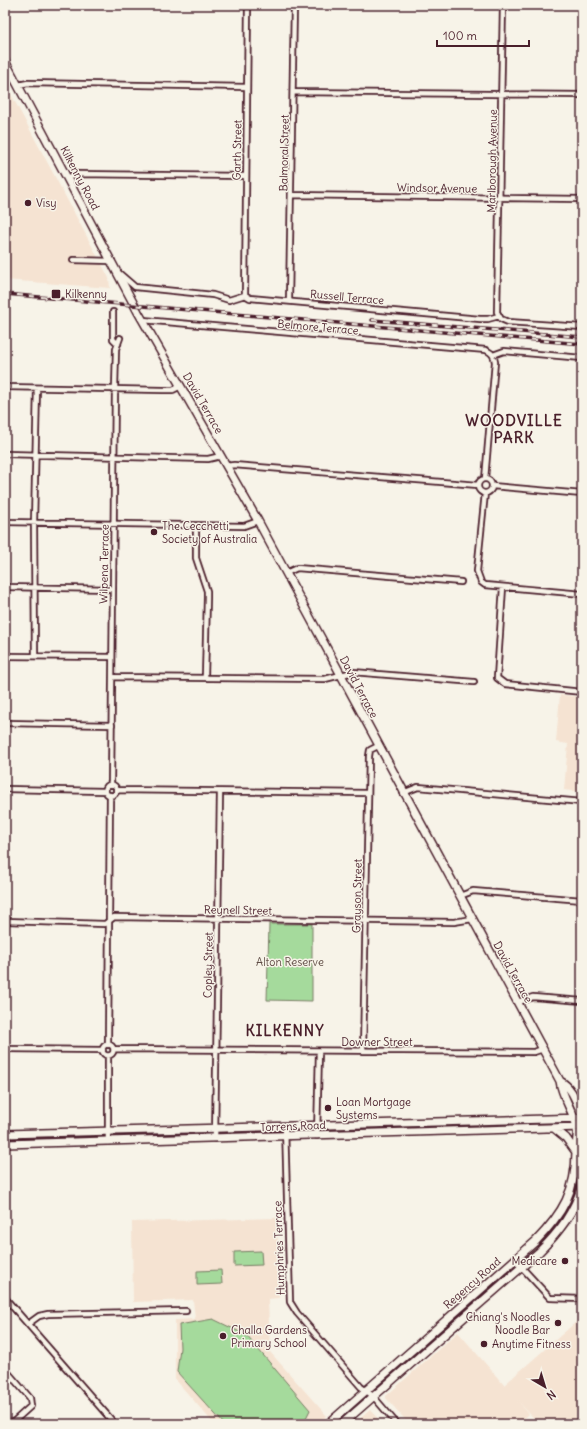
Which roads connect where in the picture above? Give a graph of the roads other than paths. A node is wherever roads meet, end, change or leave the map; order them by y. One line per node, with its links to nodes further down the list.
1 (248, 5): 6 (street, Garth Street)
2 (294, 5): 7 (street, Balmoral Street)
3 (503, 5): 8 (street, Marlborough Avenue)
4 (5, 60): 5 (main road, Kilkenny Road)
5 (18, 85): 6 (street); 11 (main road, Kilkenny Road)
6 (246, 87): 10 (street, Garth Street)
7 (294, 92): 8 (street); 12 (street, Balmoral Street)
8 (502, 94): 9 (street); 13 (street, Marlborough Avenue)
9 (582, 95)
10 (246, 176): 11 (street); 18 (street, Garth Street)
11 (68, 178): 16 (main road, Kilkenny Road)
12 (292, 195): 13 (street, Windsor Avenue); 19 (street, Balmoral Street)
13 (500, 197): 14 (street, Windsor Avenue); 22 (street, Marlborough Avenue)
14 (582, 199)
15 (74, 260): 16 (street)
16 (112, 261): 17 (main road, Kilkenny Road)
17 (117, 271): 18 (street, Russell Terrace); 20 (main road, Kilkenny Road)
18 (245, 295): 19 (street, Russell Terrace)
19 (289, 301): 22 (street, Russell Terrace)
20 (135, 306): 23 (main road, David Terrace)
21 (113, 312): 26 (street, Wilpena Terrace)
22 (499, 316): 24 (street, Russell Terrace)
23 (143, 320): 27 (street, Belmore Terrace); 29 (main road, David Terrace)
24 (582, 327)
25 (120, 338): 26 (street, Wilpena Terrace)
26 (118, 344): 32 (street, Wilpena Terrace)
27 (492, 353): 28 (street, Belmore Terrace); 38 (street)
28 (582, 358)
29 (181, 386): 32 (street); 36 (main road, David Terrace)
30 (5, 387): 31 (street)
31 (37, 388): 32 (street); 34 (street)
32 (115, 389): 35 (street, Wilpena Terrace)
33 (5, 454): 34 (street)
34 (36, 454): 35 (street); 45 (street)
35 (114, 456): 36 (street); 46 (street, Wilpena Terrace)
36 (221, 456): 37 (main road, David Terrace)
37 (226, 466): 39 (street); 43 (main road, David Terrace)
38 (485, 479): 39 (street); 40 (street)
39 (478, 485): 41 (street)
40 (492, 486): 41 (street); 42 (street)
41 (485, 492): 50 (street)
42 (582, 494)
43 (258, 521): 47 (street); 48 (main road, David Terrace)
44 (5, 522): 45 (street)
45 (34, 522): 46 (street); 52 (street)
46 (114, 524): 47 (street); 53 (street, Wilpena Terrace)
47 (196, 526): 60 (street)
48 (286, 573): 49 (street); 58 (main road, David Terrace)
49 (461, 582)
50 (503, 586): 54 (street); 62 (street)
51 (5, 587): 52 (street)
52 (35, 588): 53 (street); 56 (street)
53 (113, 590): 57 (street, Wilpena Terrace)
54 (582, 594)
55 (5, 656): 56 (street)
56 (35, 656): 57 (street)
57 (112, 657): 59 (street, Wilpena Terrace)
58 (340, 675): 60 (street); 61 (street); 65 (main road, David Terrace)
59 (112, 677): 60 (street); 64 (street, Wilpena Terrace)
60 (205, 677)
61 (474, 682)
62 (582, 692)
63 (5, 723): 64 (street)
64 (112, 725): 66 (street, Wilpena Terrace)
65 (378, 746): 71 (street, Grayson Street); 72 (main road, David Terrace)
66 (111, 784): 68 (street); 69 (street)
67 (5, 789): 69 (street)
68 (116, 790): 70 (street); 73 (street)
69 (105, 791): 73 (street)
70 (220, 792): 71 (street); 77 (street, Copley Street)
71 (368, 793): 81 (street, Grayson Street)
72 (404, 793): 74 (street); 75 (main road, David Terrace)
73 (110, 796): 80 (street)
74 (582, 802)
75 (460, 896): 76 (street); 78 (main road, David Terrace)
76 (582, 900)
77 (218, 919): 80 (street, Reynell Street); 81 (street, Reynell Street); 89 (street, Copley Street)
78 (472, 919): 81 (street, Reynell Street); 83 (main road, David Terrace)
79 (5, 921): 80 (street, Reynell Street)
80 (110, 921): 84 (street)
81 (366, 921): 91 (street, Grayson Street)
82 (582, 1001): 83 (street)
83 (518, 1002): 87 (main road, David Terrace)
84 (108, 1045): 86 (street); 88 (street)
85 (5, 1049): 88 (street)
86 (114, 1049): 89 (street, Downer Street); 92 (street)
87 (543, 1049): 91 (street, Downer Street); 93 (main road, David Terrace)
88 (102, 1050): 92 (street)
89 (216, 1050): 90 (street, Downer Street); 103 (street, Copley Street)
90 (319, 1051): 91 (street, Downer Street); 100 (street)
91 (363, 1051)
92 (108, 1056): 105 (street)
93 (560, 1080): 94 (main road, David Terrace); 98 (main road, David Terrace)
94 (576, 1098): 95 (main road); 96 (main road, David Terrace)
95 (582, 1104)
96 (582, 1115)
97 (582, 1118): 98 (main road, Torrens Road)
98 (574, 1119): 99 (main road, Torrens Road); 102 (main road, David Terrace)
99 (400, 1124): 100 (main road, Torrens Road); 107 (main road)
100 (317, 1125): 101 (main road, Torrens Road); 108 (street)
101 (285, 1126): 103 (main road, Torrens Road); 109 (street, Humphries Terrace)
102 (579, 1127): 104 (main road, Torrens Road); 113 (main road, Regency Road)
103 (214, 1128): 105 (main road, Torrens Road); 110 (street, Copley Street)
104 (555, 1129): 107 (main road, Torrens Road); 113 (main road)
105 (108, 1131): 106 (main road, Torrens Road); 111 (street)
106 (5, 1134)
107 (399, 1134): 108 (main road, Torrens Road)
108 (317, 1136): 109 (main road, Torrens Road)
109 (285, 1137): 110 (main road, Torrens Road); 122 (street, Humphries Terrace)
110 (215, 1139): 111 (main road, Torrens Road)
111 (108, 1142): 112 (main road, Torrens Road)
112 (5, 1144)
113 (576, 1152): 115 (main road, Regency Road)
114 (582, 1185): 116 (main road, Regency Road)
115 (514, 1260): 116 (street); 122 (main road, Regency Road)
116 (521, 1268): 118 (street); 123 (main road, Regency Road)
117 (5, 1298): 120 (street)
118 (582, 1299)
119 (186, 1311): 120 (street)
120 (28, 1324): 125 (street)
121 (5, 1369): 124 (street)
122 (365, 1391): 123 (street, Humphries Terrace); 126 (main road, Regency Road)
123 (373, 1396): 127 (main road, Regency Road); 128 (street, Humphries Terrace)
124 (11, 1424)
125 (115, 1424)
126 (328, 1424)
127 (342, 1424)
128 (397, 1424)

